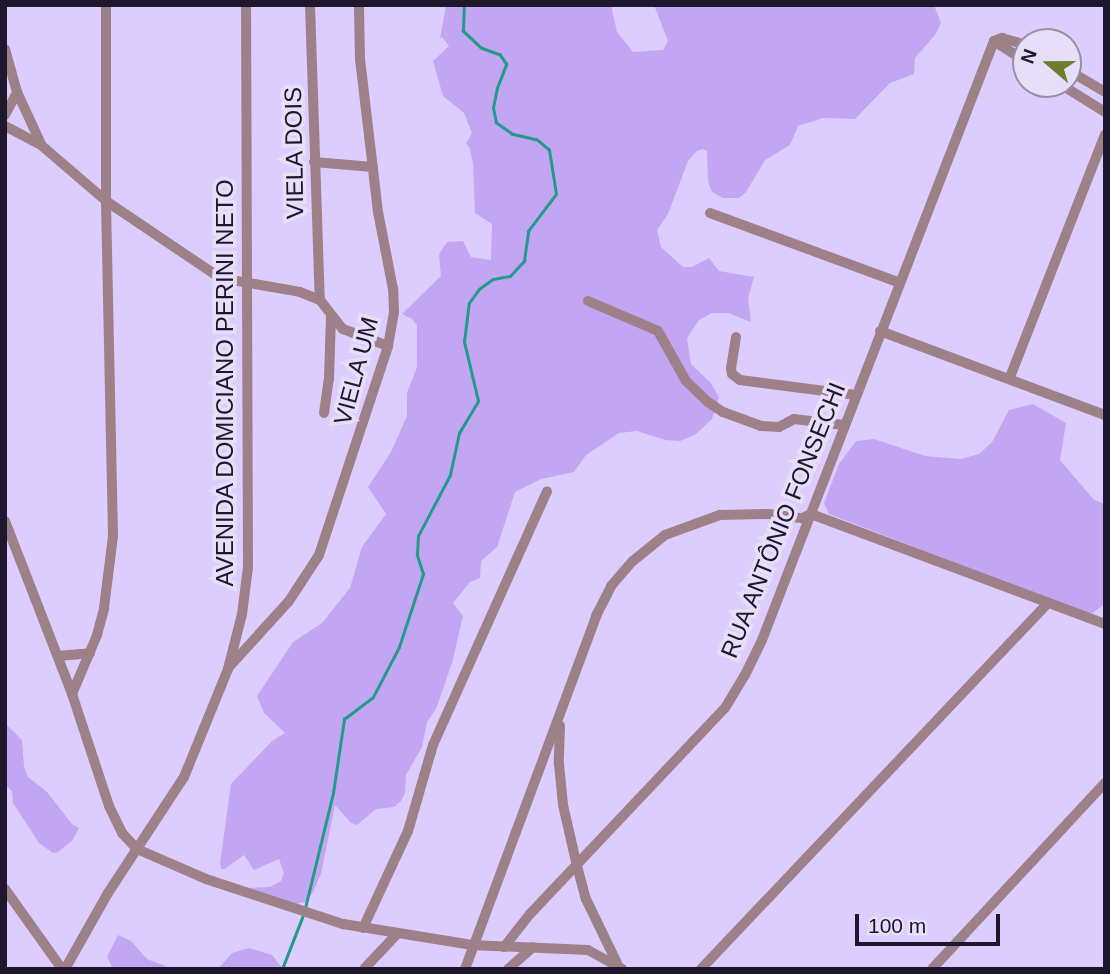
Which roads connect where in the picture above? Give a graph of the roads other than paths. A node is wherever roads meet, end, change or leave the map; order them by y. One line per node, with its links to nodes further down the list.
1 (106, 5): 21 (street)
2 (246, 5): 24 (street, AVENIDA DOMICIANO PERINI NETO)
3 (310, 5): 19 (street, VIELA DOIS)
4 (359, 5): 20 (street, VIELA UM)
5 (1012, 40): 6 (street)
6 (994, 41): 8 (street); 23 (street, RUA ANTÔNIO FONSECHI)
7 (5, 49): 9 (street)
8 (1012, 53)
9 (8, 73): 11 (street)
10 (1082, 78): 12 (street)
11 (17, 92): 15 (street); 18 (street)
12 (1105, 92)
13 (1082, 98): 14 (street)
14 (1105, 112)
15 (5, 115)
16 (5, 126): 18 (street)
17 (1105, 135): 31 (street)
18 (41, 145): 21 (street)
19 (314, 162): 20 (street); 25 (street, VIELA DOIS)
20 (373, 167): 30 (street, VIELA UM)
21 (106, 201): 24 (street); 41 (street)
22 (710, 213): 23 (street)
23 (898, 282): 28 (street, RUA ANTÔNIO FONSECHI)
24 (248, 285): 25 (street); 43 (street, AVENIDA DOMICIANO PERINI NETO)
25 (320, 300): 27 (street)
26 (588, 301): 35 (street)
27 (331, 317): 30 (street); 33 (street)
28 (880, 331): 31 (street); 32 (street, RUA ANTÔNIO FONSECHI)
29 (736, 337): 32 (street)
30 (388, 346): 43 (street, VIELA UM)
31 (1010, 377): 34 (street)
32 (856, 395): 35 (street, RUA ANTÔNIO FONSECHI)
33 (324, 413)
34 (1105, 415)
35 (844, 425): 37 (street, RUA ANTÔNIO FONSECHI)
36 (547, 491): 50 (street)
37 (811, 514): 39 (street); 45 (street); 48 (street, RUA ANTÔNIO FONSECHI)
38 (5, 521): 42 (street)
39 (1048, 604): 40 (street); 60 (street)
40 (1105, 624)
41 (90, 653): 42 (street); 44 (street)
42 (58, 656): 44 (street)
43 (228, 669): 47 (street, AVENIDA DOMICIANO PERINI NETO)
44 (72, 694): 47 (street)
45 (561, 717): 48 (street); 52 (street)
46 (1105, 783): 61 (street)
47 (137, 849): 50 (street); 56 (street, AVENIDA DOMICIANO PERINI NETO)
48 (577, 866): 53 (street, RUA ANTÔNIO FONSECHI); 55 (street)
49 (5, 889): 56 (street)
50 (363, 928): 51 (street)
51 (396, 935): 52 (street); 57 (street)
52 (472, 945): 53 (street); 58 (street)
53 (504, 947): 54 (street)
54 (533, 947): 55 (street); 59 (street)
55 (620, 966)
56 (64, 969)
57 (364, 969)
58 (466, 969)
59 (508, 969)
60 (701, 969)
61 (932, 969)

